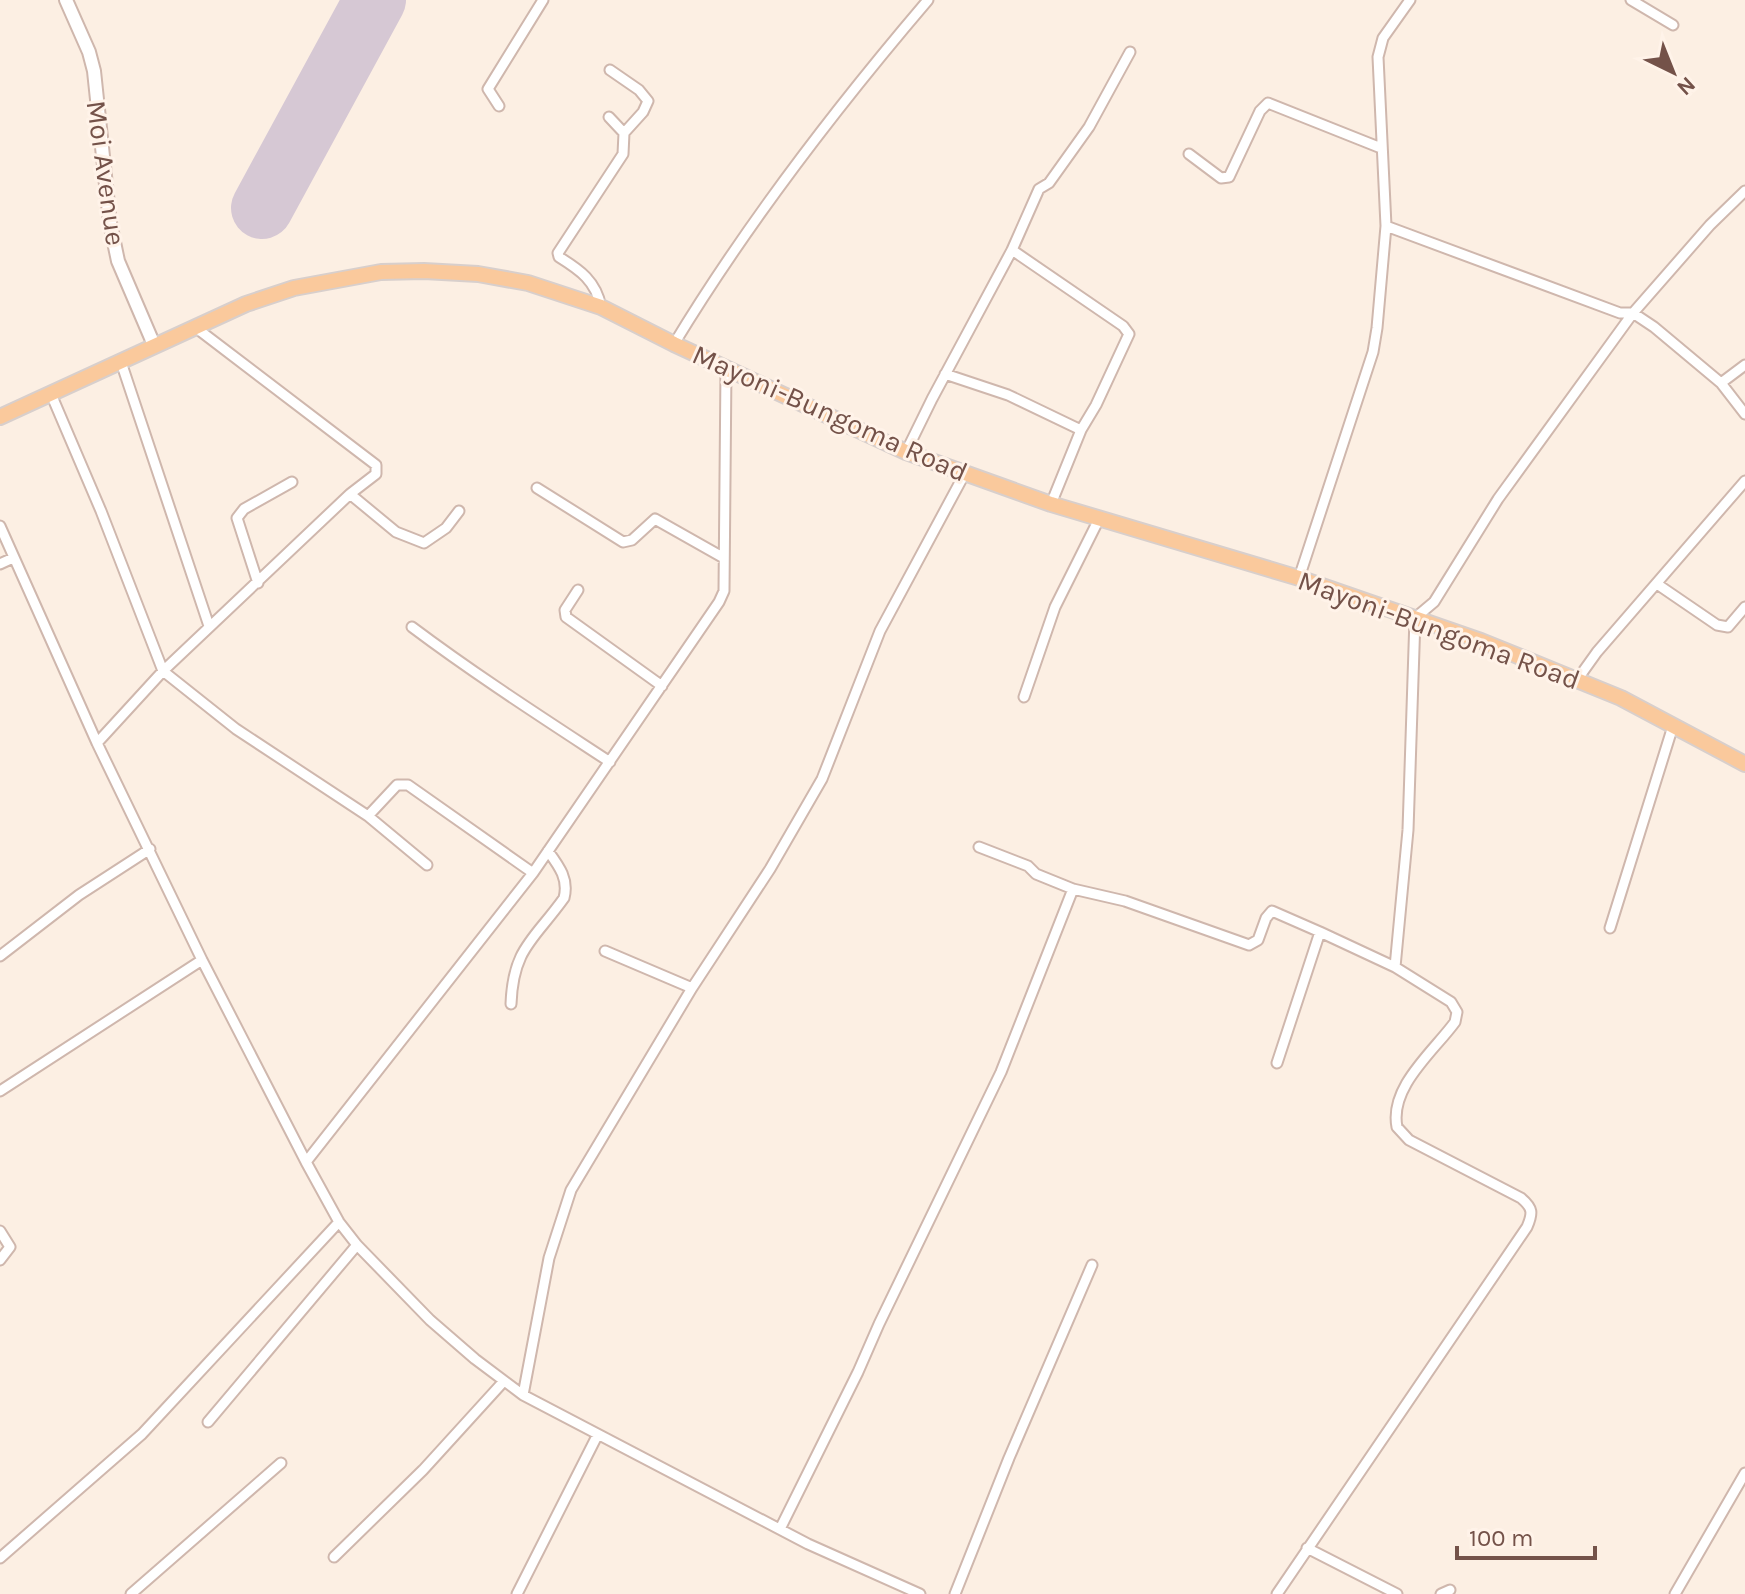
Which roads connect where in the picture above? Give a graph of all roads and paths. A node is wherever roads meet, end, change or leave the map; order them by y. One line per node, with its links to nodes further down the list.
1 (66, 0): 21 (street, Moi Avenue)
2 (543, 0): 9 (street)
3 (928, 0): 20 (street)
4 (1410, 0): 12 (street)
5 (1631, 0): 6 (street)
6 (1673, 25)
7 (1130, 52): 16 (street)
8 (610, 70): 11 (street)
9 (499, 106)
10 (609, 117): 11 (street)
11 (624, 133): 17 (street)
12 (1381, 148): 13 (street); 15 (street)
13 (1189, 154)
14 (1745, 191): 18 (street)
15 (1386, 226): 18 (street); 44 (street)
16 (1012, 250): 25 (street); 30 (street)
17 (601, 307): 19 (main road, Mayoni-Bungoma Road); 20 (main road, Mayoni-Bungoma Road)
18 (1633, 313): 26 (street); 49 (street)
19 (195, 327): 21 (main road, Mayoni-Bungoma Road); 36 (street)
20 (674, 344): 24 (main road, Mayoni-Bungoma Road)
21 (154, 345): 22 (main road, Mayoni-Bungoma Road)
22 (121, 362): 27 (main road, Mayoni-Bungoma Road); 50 (street)
23 (1745, 365): 26 (street)
24 (726, 368): 31 (main road, Mayoni-Bungoma Road); 42 (street)
25 (945, 374): 30 (street); 31 (street)
26 (1721, 383): 28 (street)
27 (51, 394): 29 (main road, Mayoni-Bungoma Road); 52 (street)
28 (1745, 414)
29 (0, 417)
30 (1081, 430): 37 (street)
31 (906, 452): 32 (main road, Mayoni-Bungoma Road)
32 (965, 473): 37 (main road, Mayoni-Bungoma Road); 73 (street)
33 (1745, 481): 46 (street)
34 (292, 482): 45 (street)
35 (537, 488): 42 (street)
36 (350, 494): 38 (street); 45 (street)
37 (1051, 504): 39 (main road, Mayoni-Bungoma Road)
38 (459, 511)
39 (1099, 519): 44 (main road, Mayoni-Bungoma Road); 55 (street)
40 (0, 526): 41 (street)
41 (13, 558): 43 (street); 57 (street)
42 (724, 558): 54 (street)
43 (0, 564)
44 (1299, 578): 49 (main road, Mayoni-Bungoma Road)
45 (258, 583): 50 (street)
46 (1657, 584): 48 (street); 53 (street)
47 (578, 590): 54 (street)
48 (1745, 607)
49 (1415, 618): 53 (main road, Mayoni-Bungoma Road); 72 (street)
50 (209, 626): 52 (street)
51 (412, 627): 58 (street)
52 (163, 671): 57 (street); 60 (street)
53 (1577, 680): 56 (main road, Mayoni-Bungoma Road)
54 (662, 686): 58 (street)
55 (1024, 697)
56 (1673, 726): 59 (main road, Mayoni-Bungoma Road); 67 (street)
57 (97, 743): 62 (street)
58 (610, 762): 63 (street)
59 (1745, 764)
60 (368, 816): 64 (street); 65 (street)
61 (979, 847): 66 (street)
62 (150, 849): 70 (street); 71 (street)
63 (548, 851): 65 (street); 74 (street)
64 (427, 865)
65 (533, 873): 77 (street)
66 (1073, 889): 68 (street); 89 (street)
67 (1610, 928)
68 (1320, 932): 72 (street); 75 (street)
69 (605, 951): 73 (street)
70 (0, 956)
71 (202, 960): 76 (street); 77 (street)
72 (1395, 967): 90 (street)
73 (692, 988): 84 (street)
74 (511, 1004)
75 (1277, 1063)
76 (0, 1091)
77 (306, 1162): 78 (street)
78 (339, 1222): 80 (street); 92 (street)
79 (0, 1231): 81 (street)
80 (357, 1245): 83 (street); 85 (street)
81 (0, 1260)
82 (1092, 1265): 96 (street)
83 (504, 1381): 84 (street); 91 (street)
84 (523, 1395): 86 (street)
85 (208, 1422)
86 (597, 1436): 89 (street); 94 (street)
87 (281, 1463): 93 (street)
88 (1745, 1473): 99 (street)
89 (780, 1529): 95 (street)
90 (1307, 1548): 97 (street); 98 (street)
91 (334, 1557)
92 (0, 1558)
93 (131, 1594)
94 (517, 1594)
95 (920, 1594)
96 (955, 1594)
97 (1277, 1594)
98 (1397, 1594)
99 (1675, 1594)

